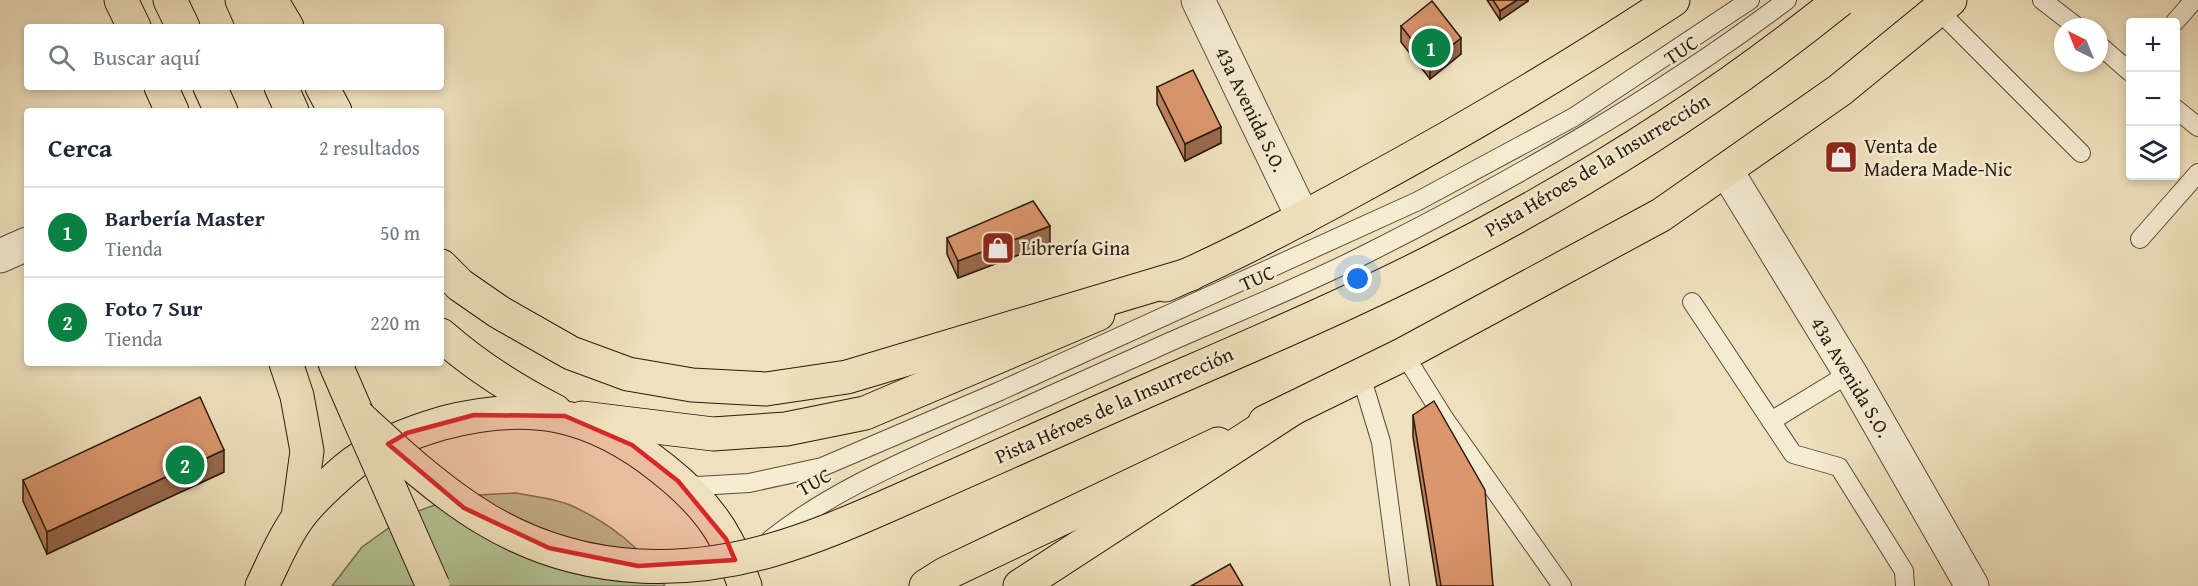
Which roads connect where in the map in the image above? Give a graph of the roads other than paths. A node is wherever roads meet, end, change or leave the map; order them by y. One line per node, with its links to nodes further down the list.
1 (121, 0): 15 (main road)
2 (170, 0): 16 (main road)
3 (242, 0): 17 (main road)
4 (271, 0): 18 (main road)
5 (1198, 0): 34 (street, 43a Avenida S.O.)
6 (1673, 0): 34 (main road)
7 (1750, 0): 51 (lane, TUC)
8 (1787, 0): 56 (lane, TUC)
9 (1840, 0): 48 (main road, Pista Héroes de la Insurrección, bridge)
10 (2042, 0): 13 (lane)
11 (2194, 0): 14 (lane)
12 (1944, 5): 31 (lane); 32 (main road)
13 (2065, 18)
14 (2178, 18)
15 (133, 24)
16 (182, 24)
17 (253, 24)
18 (285, 24)
19 (2108, 53): 20 (lane)
20 (2126, 69)
21 (162, 90): 25 (main road)
22 (211, 90): 26 (main road)
23 (282, 90): 27 (main road)
24 (323, 90): 28 (main road)
25 (171, 108)
26 (220, 108)
27 (291, 108)
28 (333, 108)
29 (2180, 113): 30 (lane)
30 (2198, 128)
31 (2081, 153)
32 (1725, 170): 42 (main road); 45 (street, 43a Avenida S.O.)
33 (2198, 173): 35 (lane)
34 (1303, 218): 39 (main road)
35 (2140, 239)
36 (24, 245): 37 (street)
37 (0, 256)
38 (444, 269): 39 (main road)
39 (1191, 274): 49 (main road)
40 (1692, 302): 50 (lane)
41 (444, 338): 49 (main road)
42 (1404, 354): 46 (main road); 60 (lane)
43 (287, 366): 52 (main road)
44 (336, 366): 48 (main road)
45 (1850, 373): 50 (lane); 62 (street, 43a Avenida S.O.)
46 (1361, 376): 47 (main road); 59 (lane)
47 (1293, 409): 57 (main road); 58 (main road)
48 (358, 416): 54 (main road, bridge)
49 (565, 416): 51 (main road); 52 (main road)
50 (1771, 422): 61 (lane)
51 (678, 481): 55 (main road)
52 (298, 517): 53 (main road)
53 (262, 586)
54 (433, 586)
55 (745, 586)
56 (754, 586)
57 (926, 586)
58 (1020, 586)
59 (1400, 586)
60 (1562, 586)
61 (1905, 586)
62 (1972, 586)

